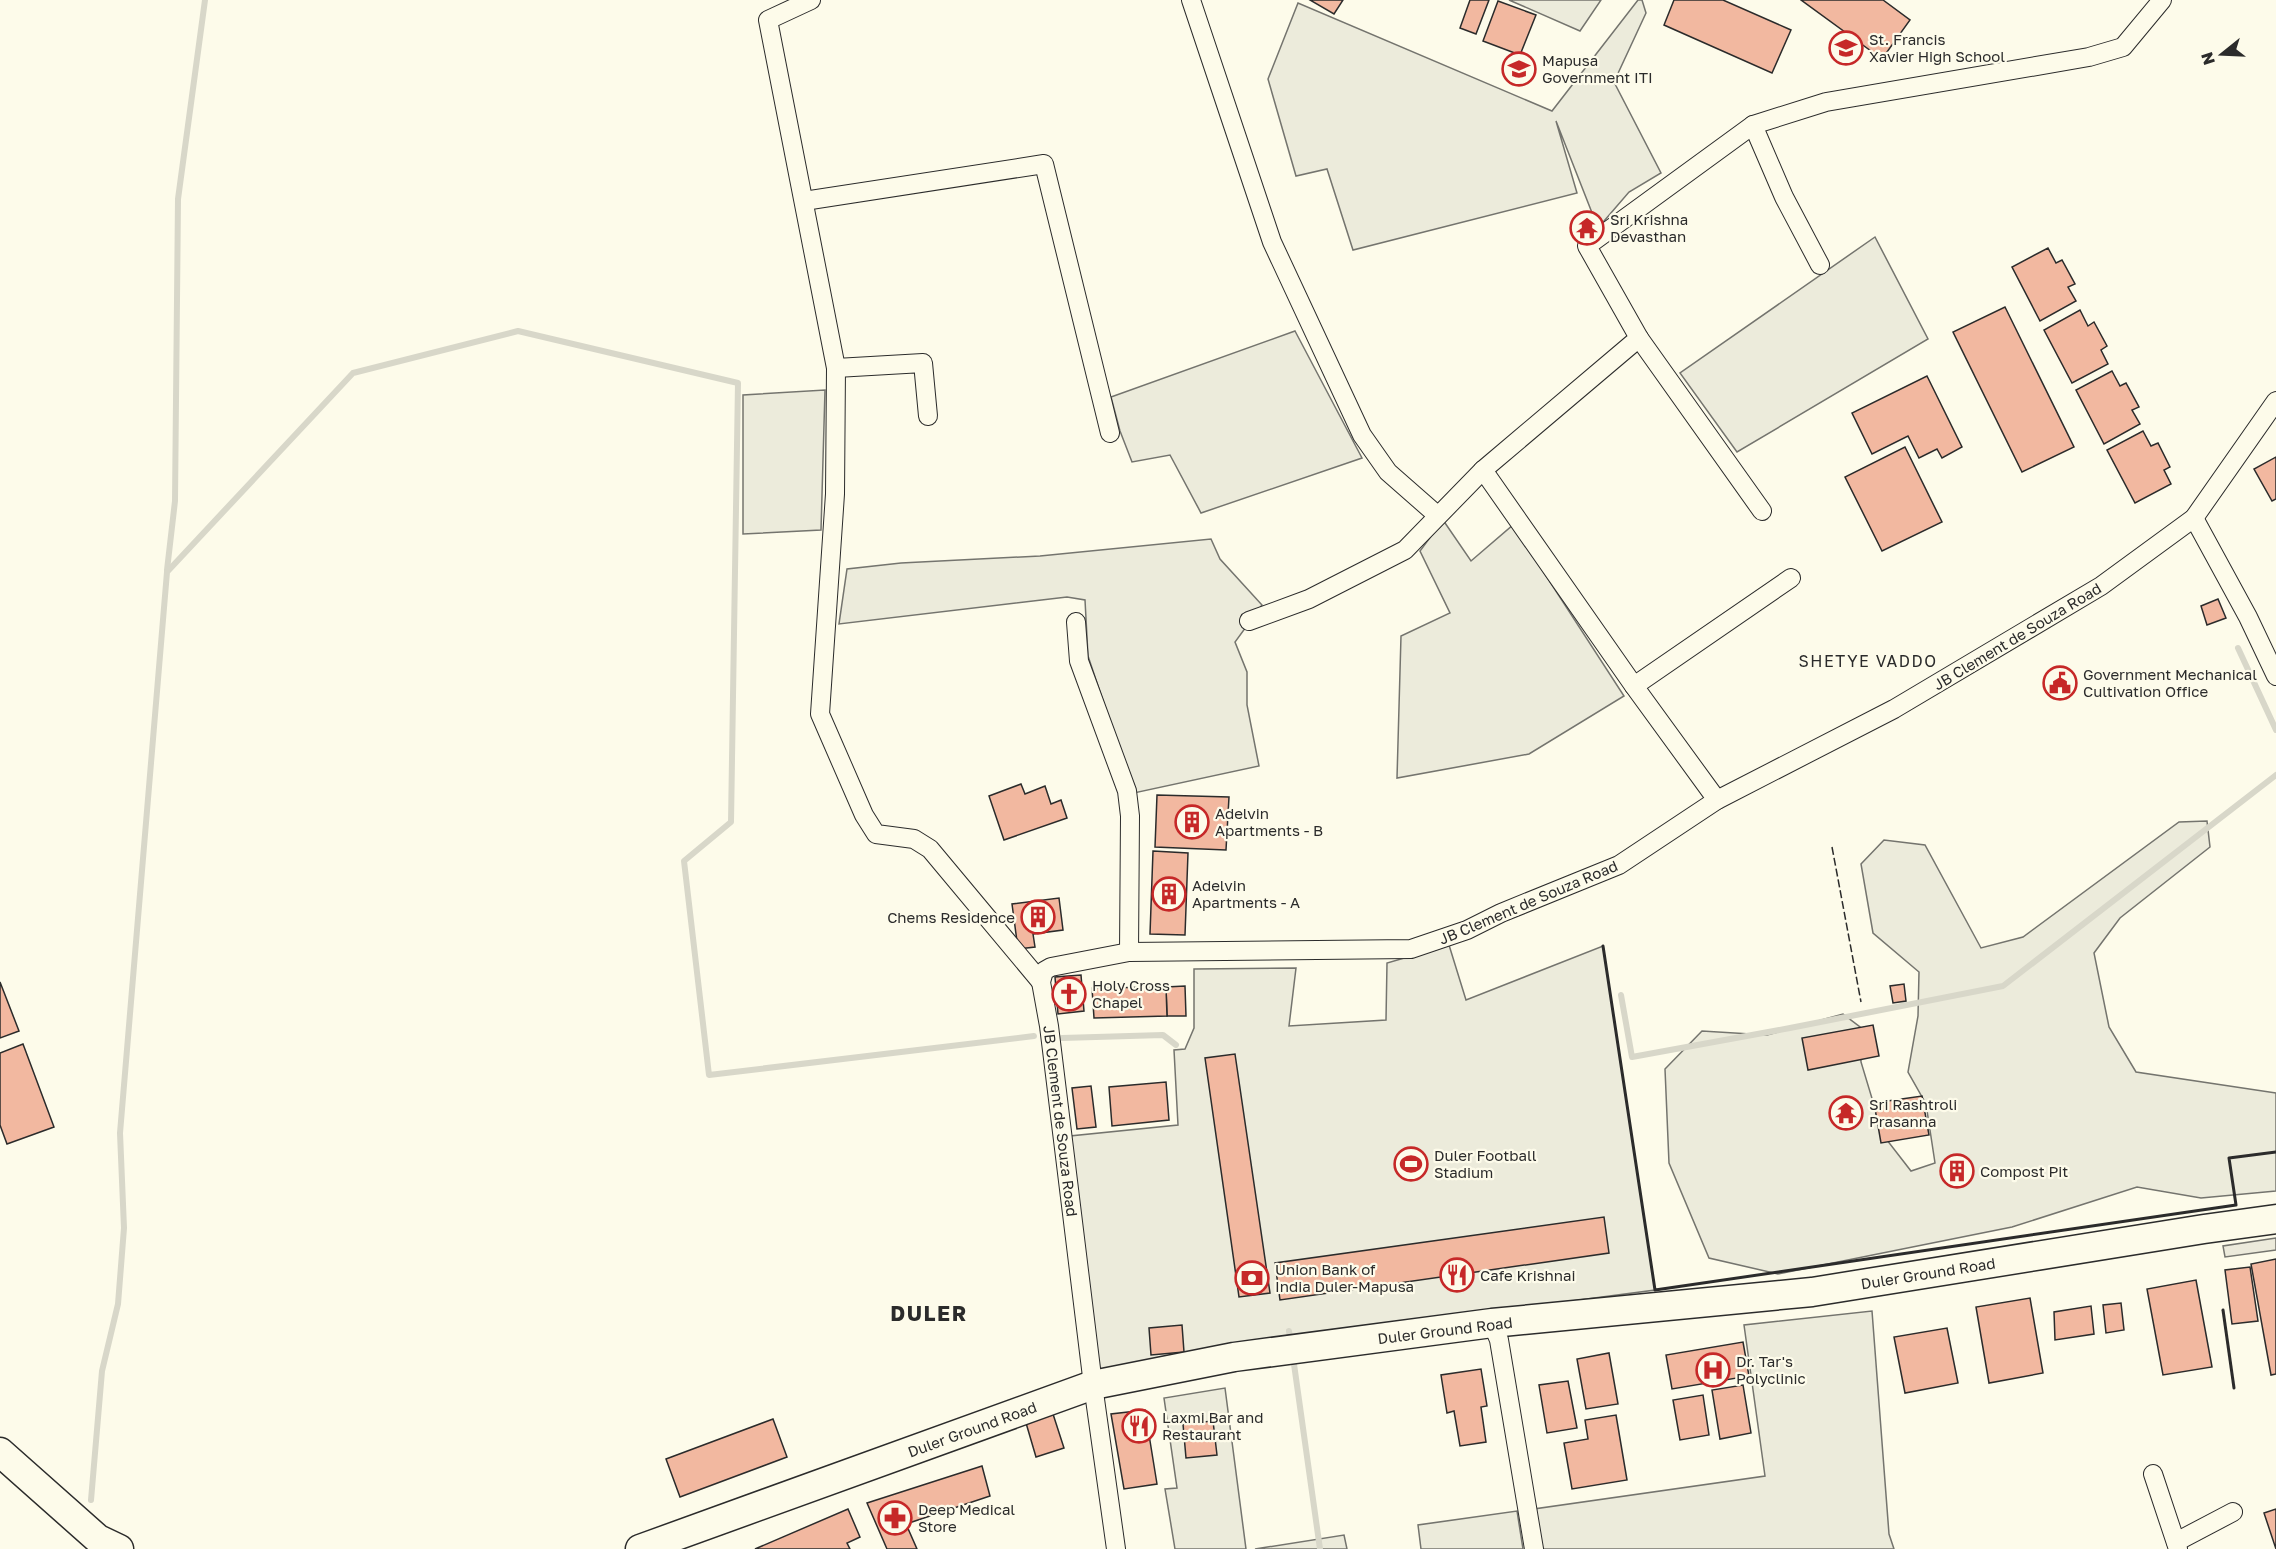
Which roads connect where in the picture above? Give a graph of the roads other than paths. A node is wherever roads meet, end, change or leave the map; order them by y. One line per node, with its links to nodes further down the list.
1 (811, 0): 5 (street)
2 (1191, 0): 14 (street)
3 (2162, 0): 4 (street)
4 (1753, 125): 6 (street); 7 (street)
5 (804, 201): 8 (street); 11 (street)
6 (1820, 265)
7 (1639, 338): 12 (street); 13 (street)
8 (836, 368): 10 (street); 23 (street)
9 (2276, 401): 15 (street, JB Clement de Souza Road)
10 (928, 416)
11 (1110, 433)
12 (1483, 471): 14 (street); 20 (street)
13 (1762, 511)
14 (1437, 515): 17 (street)
15 (2194, 518): 19 (street); 21 (street, JB Clement de Souza Road)
16 (1791, 578): 20 (street)
17 (1249, 621)
18 (1076, 622): 22 (street)
19 (2276, 676)
20 (1634, 686): 21 (street)
21 (1717, 800): 22 (street, JB Clement de Souza Road)
22 (1129, 952): 23 (street, JB Clement de Souza Road)
23 (1041, 982): 26 (street, JB Clement de Souza Road)
24 (2276, 1219): 25 (main road, Duler Ground Road)
25 (1492, 1323): 26 (main road, Duler Ground Road); 34 (street)
26 (1093, 1385): 32 (main road, Duler Ground Road); 33 (street, JB Clement de Souza Road)
27 (0, 1452): 31 (main road)
28 (2153, 1474): 30 (street)
29 (2233, 1512): 30 (street)
30 (2177, 1546)
31 (118, 1549)
32 (640, 1549)
33 (1116, 1549)
34 (1534, 1549)

